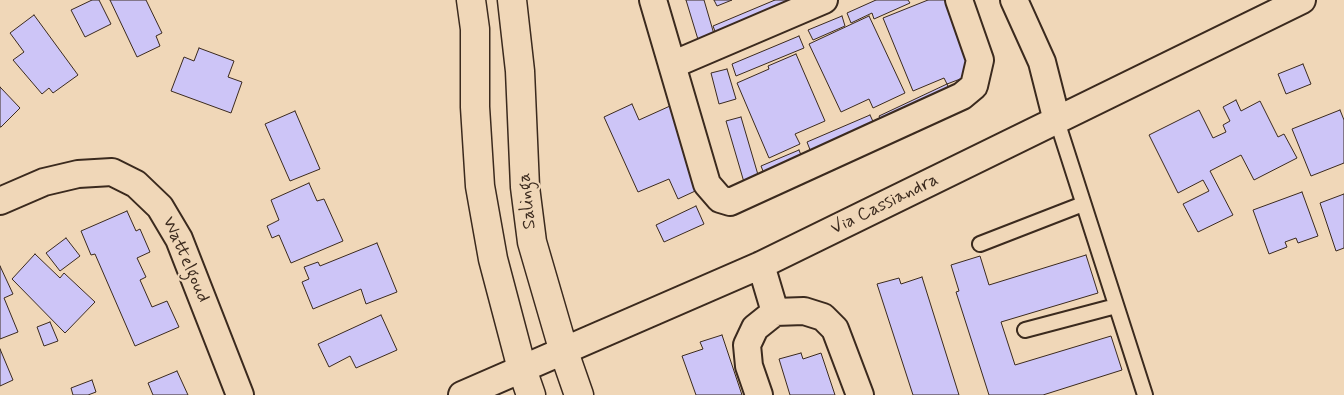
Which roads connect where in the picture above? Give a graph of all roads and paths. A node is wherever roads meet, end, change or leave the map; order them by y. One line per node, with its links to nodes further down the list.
1 (471, 0): 18 (street)
2 (512, 0): 17 (street, Salinga)
3 (653, 0): 8 (street)
4 (824, 0): 8 (street)
5 (959, 0): 8 (street)
6 (1014, 0): 9 (street)
7 (1302, 0): 9 (street, Via Cassiandra)
8 (672, 65)
9 (1057, 122): 11 (lane); 13 (street, Via Cassiandra)
10 (0, 201): 20 (street, Wattelgoud)
11 (1083, 204): 12 (lane); 14 (lane)
12 (980, 244)
13 (762, 265): 15 (street); 17 (street, Via Cassiandra)
14 (1116, 306): 16 (lane); 19 (lane)
15 (775, 312): 24 (street); 25 (street)
16 (1024, 330)
17 (564, 352): 18 (street, Via Cassiandra); 23 (street, Salinga)
18 (522, 369): 21 (street, Via Cassiandra); 22 (street)
19 (1142, 394)
20 (240, 395)
21 (462, 395)
22 (531, 395)
23 (579, 395)
24 (759, 395)
25 (860, 395)

